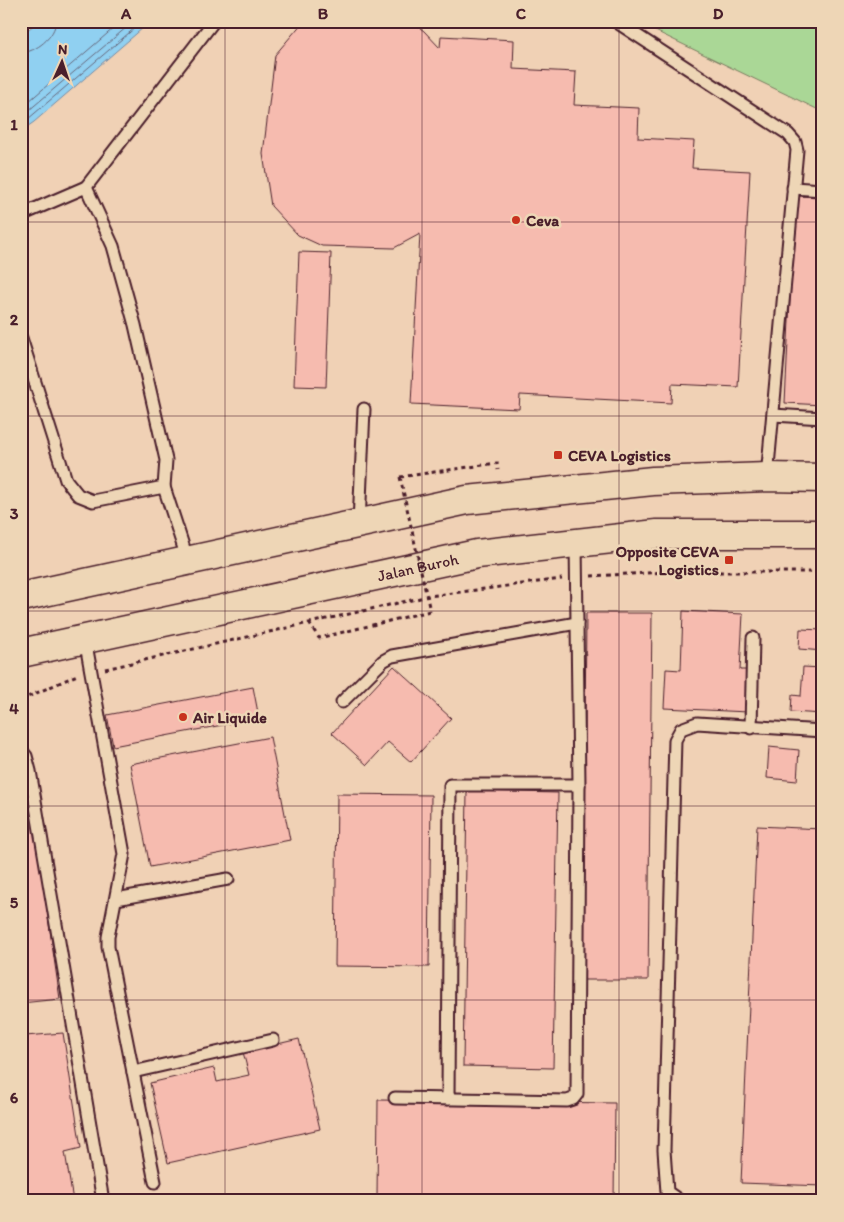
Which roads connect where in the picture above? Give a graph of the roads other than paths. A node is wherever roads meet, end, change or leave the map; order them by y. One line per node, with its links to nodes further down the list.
1 (214, 21): 3 (lane)
2 (615, 21): 4 (lane)
3 (86, 187): 6 (lane); 13 (lane)
4 (793, 188): 5 (lane); 9 (lane)
5 (823, 190)
6 (21, 215)
7 (21, 338): 13 (lane)
8 (364, 409): 14 (lane)
9 (773, 415): 10 (lane); 11 (lane)
10 (823, 418)
11 (767, 477): 12 (main road); 14 (main road)
12 (823, 478)
13 (164, 487): 17 (lane)
14 (359, 524): 17 (main road)
15 (823, 534): 16 (main road, Jalan Buroh)
16 (576, 543): 19 (lane); 21 (main road, Jalan Buroh)
17 (188, 561): 18 (main road)
18 (21, 597)
19 (577, 622): 23 (lane); 27 (lane)
20 (753, 638): 24 (lane)
21 (85, 639): 22 (main road, Jalan Buroh); 29 (lane)
22 (21, 653)
23 (342, 702)
24 (751, 728): 25 (lane); 36 (lane)
25 (823, 731)
26 (21, 750): 35 (lane)
27 (579, 785): 33 (lane); 33 (lane)
28 (228, 879): 29 (lane)
29 (116, 899): 31 (lane)
30 (273, 1040): 31 (lane)
31 (133, 1072): 34 (lane)
32 (395, 1098): 33 (lane)
33 (448, 1099)
34 (155, 1182)
35 (102, 1201)
36 (680, 1201)

